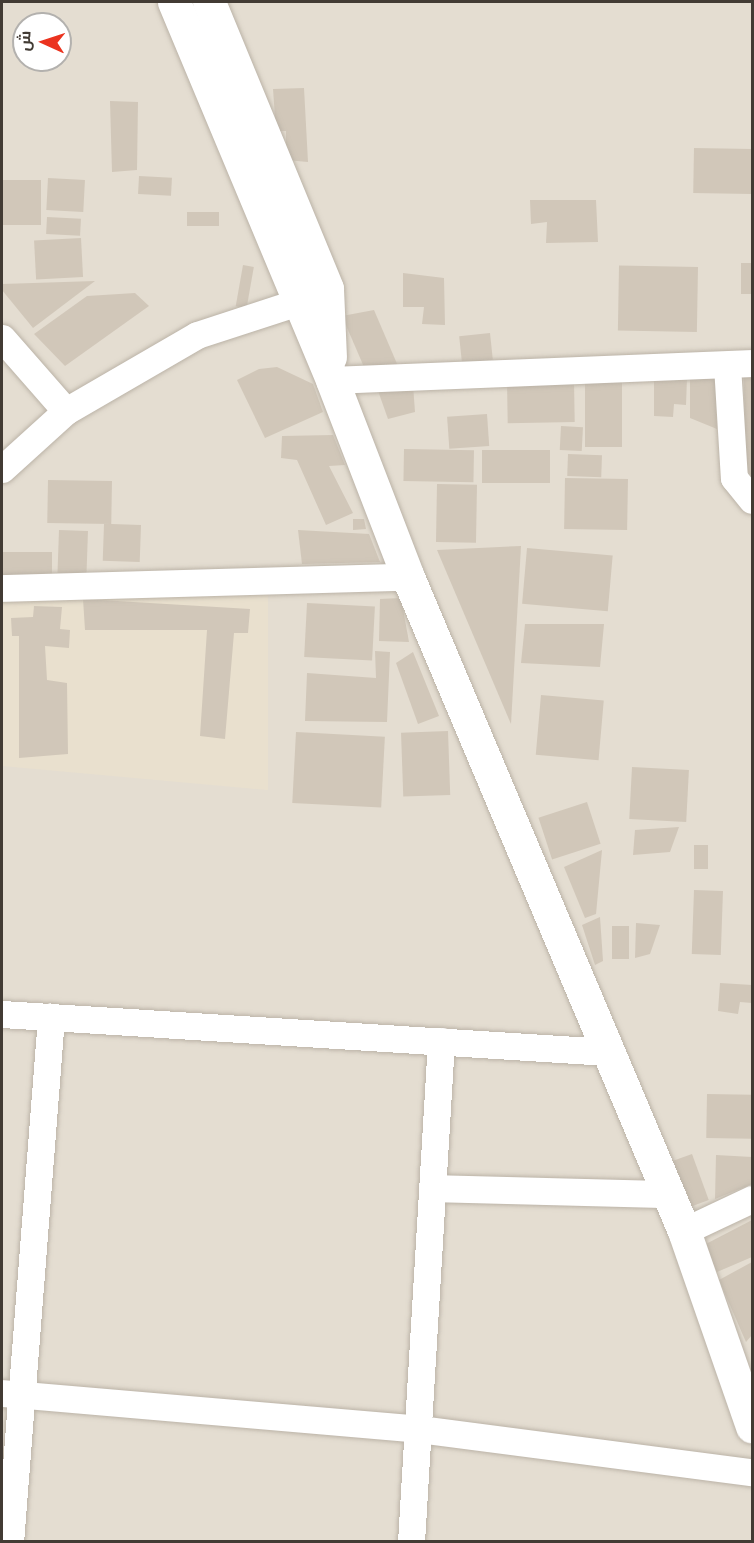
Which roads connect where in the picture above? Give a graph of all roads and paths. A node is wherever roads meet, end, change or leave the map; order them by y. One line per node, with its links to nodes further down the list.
1 (174, 2): 3 (street)
2 (208, 2): 6 (street)
3 (298, 302): 6 (street); 7 (street)
4 (2, 338): 7 (street)
5 (740, 364): 6 (street); 9 (street)
6 (332, 380): 10 (street)
7 (66, 411): 8 (street)
8 (2, 469)
9 (753, 500)
10 (408, 577): 11 (street); 15 (street)
11 (2, 588)
12 (2, 1014): 13 (street)
13 (51, 1017): 14 (street); 20 (street)
14 (441, 1041): 15 (street); 16 (street)
15 (608, 1052): 17 (street)
16 (433, 1188): 17 (street); 22 (street)
17 (668, 1194): 19 (street)
18 (753, 1199): 19 (street)
19 (684, 1231): 21 (street)
20 (12, 1394): 22 (street); 24 (street)
21 (753, 1426)
22 (419, 1429): 23 (street); 25 (street)
23 (753, 1472)
24 (10, 1542)
25 (411, 1542)

